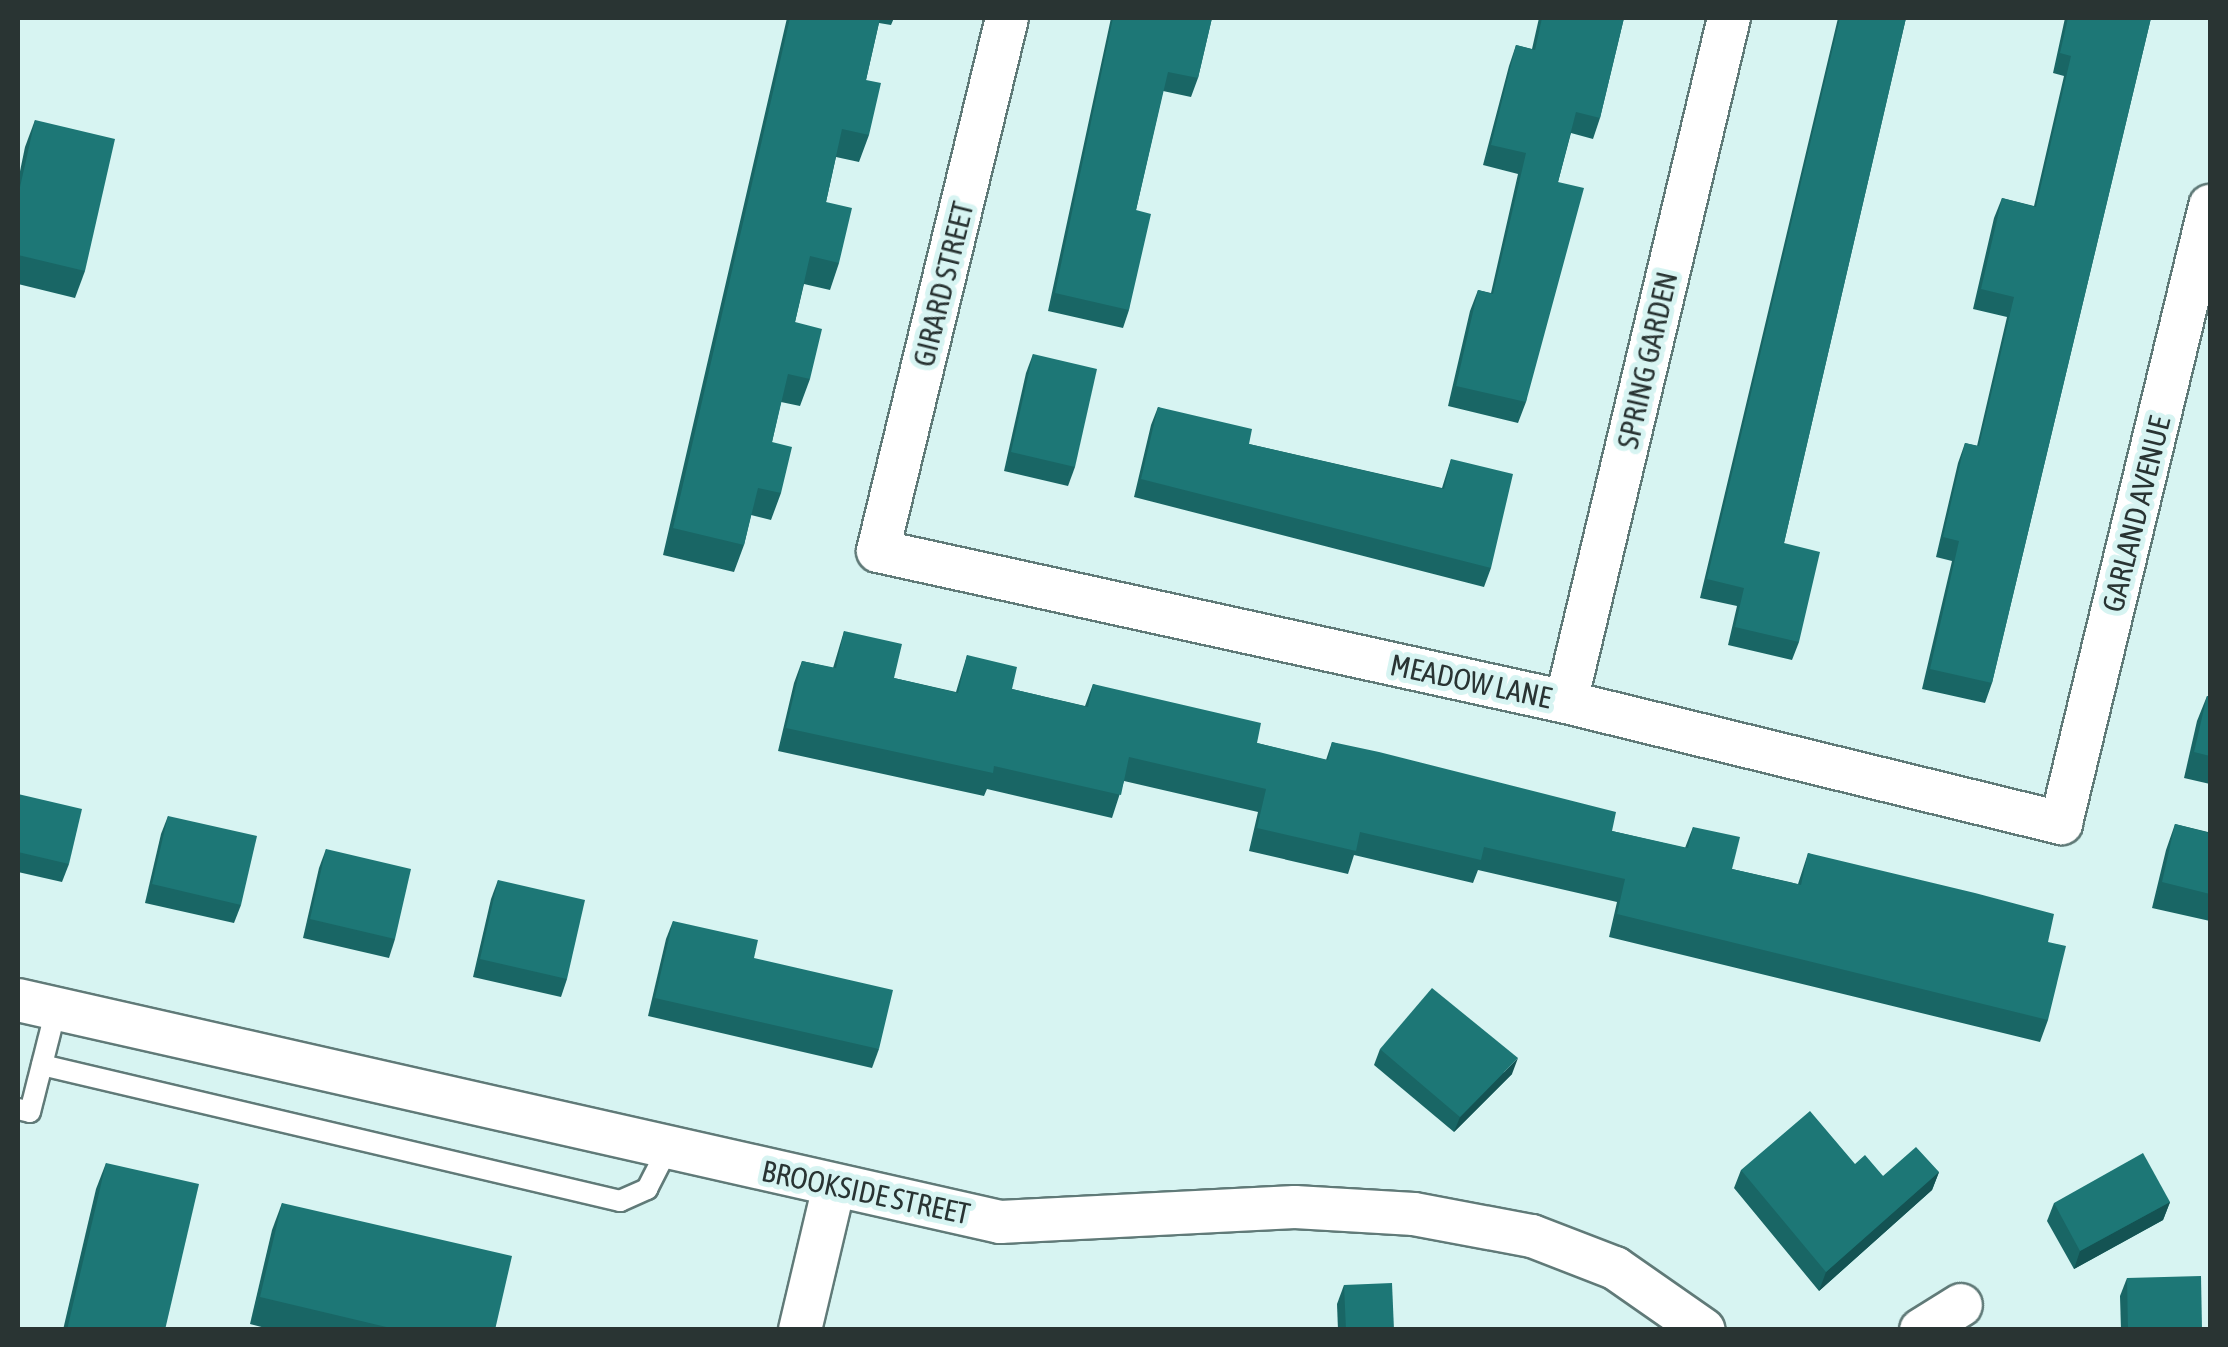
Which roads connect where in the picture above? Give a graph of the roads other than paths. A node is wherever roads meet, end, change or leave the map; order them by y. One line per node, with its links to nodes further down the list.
1 (1007, 18): 4 (street, GIRARD STREET)
2 (1728, 18): 5 (street, SPRING GARDEN)
3 (2210, 206): 6 (street, GARLAND AVENUE)
4 (878, 552): 5 (street, MEADOW LANE)
5 (1566, 702): 6 (street, MEADOW LANE)
6 (2061, 823)
7 (37, 1004): 8 (lane); 10 (street, BROOKSIDE STREET)
8 (42, 1065): 9 (lane); 10 (lane)
9 (18, 1109)
10 (668, 1148): 11 (street, BROOKSIDE STREET)
11 (834, 1186): 13 (street); 14 (street, BROOKSIDE STREET)
12 (1961, 1305): 15 (street)
13 (800, 1330)
14 (1704, 1330)
15 (1921, 1330)

